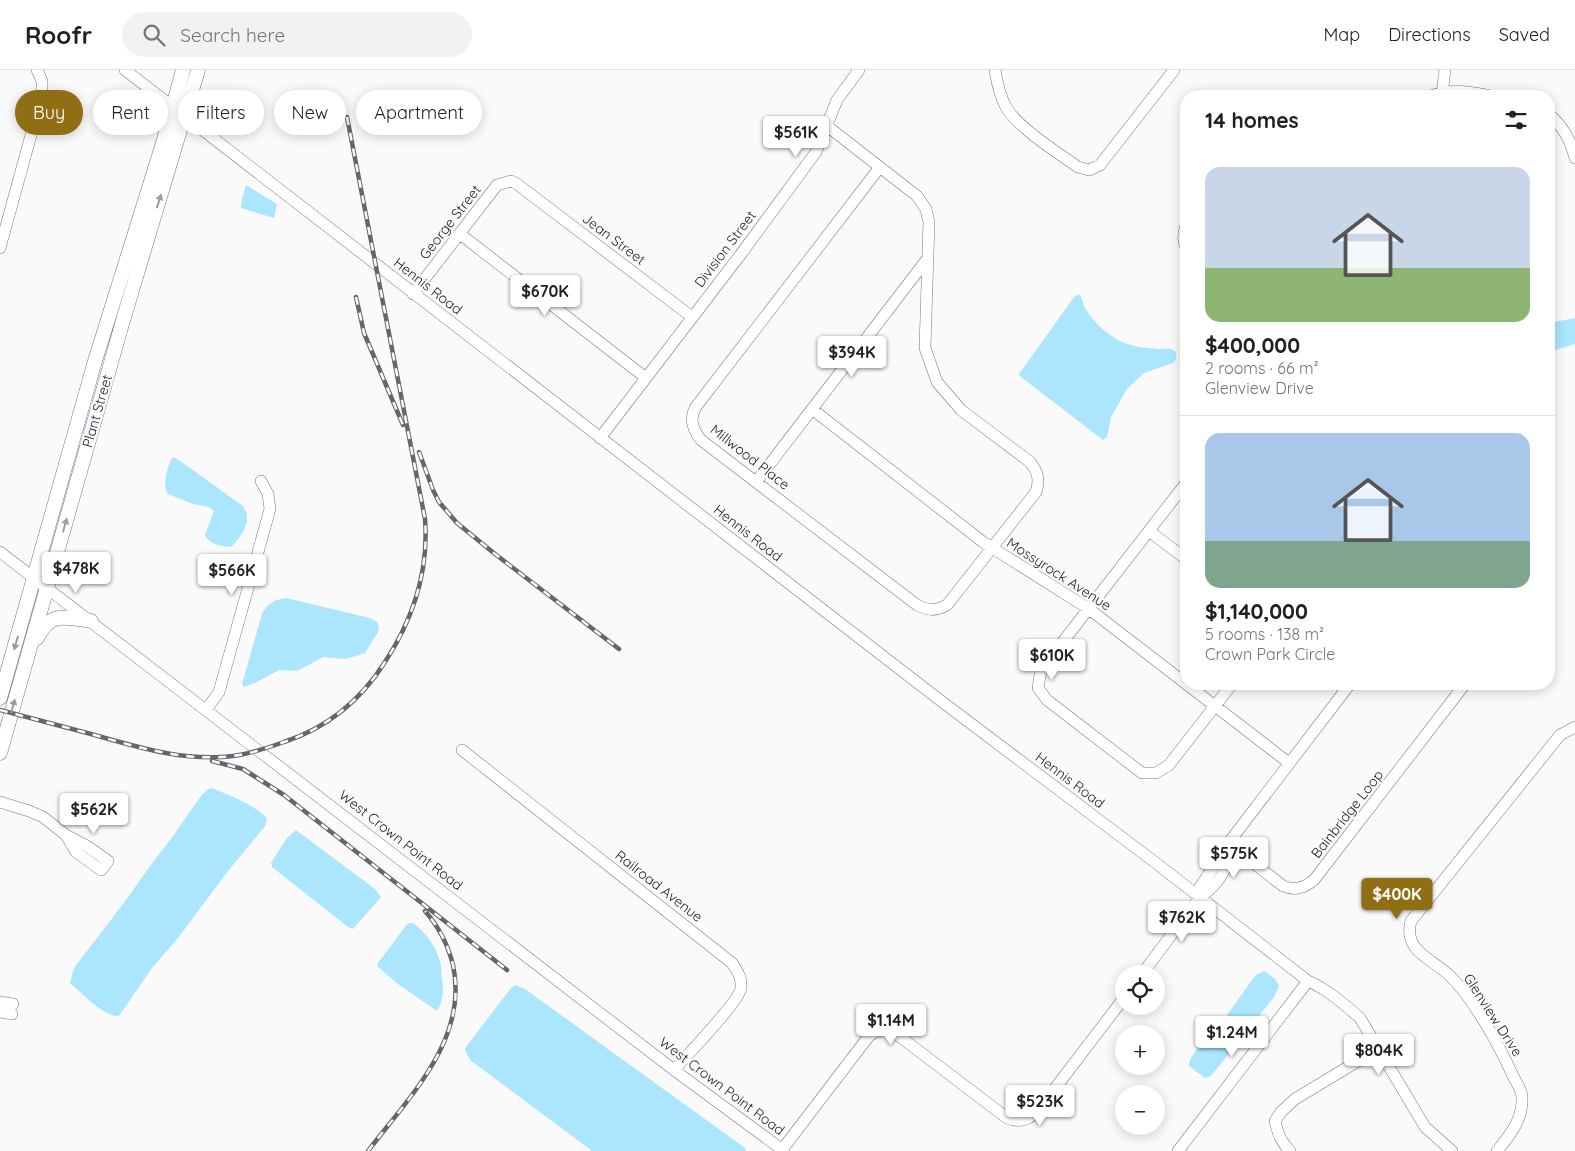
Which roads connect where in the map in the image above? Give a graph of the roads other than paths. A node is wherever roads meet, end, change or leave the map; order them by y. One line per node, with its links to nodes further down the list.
1 (37, 70): 22 (street)
2 (125, 70): 11 (street, Hennis Road)
3 (183, 70): 11 (main road, Plant Street)
4 (198, 70): 9 (main road, Plant Street)
5 (859, 70): 14 (street, Division Street)
6 (995, 70): 7 (street)
7 (1174, 70)
8 (1445, 70): 10 (street)
9 (192, 90)
10 (1438, 90)
11 (173, 106): 12 (street, Hennis Road); 20 (main road, Plant Street)
12 (178, 110)
13 (1555, 120): 17 (street)
14 (827, 126): 18 (street); 27 (street, Division Street)
15 (179, 135): 24 (main road, Plant Street, one-way to 15)
16 (210, 135): 26 (street, Hennis Road)
17 (1575, 158)
18 (880, 167): 23 (street); 33 (street, Millwood Place)
19 (517, 184): 21 (street, George Street); 27 (street, Jean Street)
20 (140, 218): 24 (main road); 25 (main road, Plant Street)
21 (460, 234): 26 (street, George Street); 29 (street)
22 (0, 248)
23 (928, 258): 30 (street); 36 (street, Millwood Place)
24 (133, 286): 28 (main road, Plant Street)
25 (116, 294): 28 (main road); 39 (main road, Plant Street)
26 (413, 294): 31 (street, Hennis Road)
27 (692, 317): 29 (street, Division Street)
28 (110, 366): 40 (main road, Plant Street, one-way to 28)
29 (646, 378): 31 (street, Division Street)
30 (812, 409): 33 (street); 36 (street, Mossyrock Avenue)
31 (600, 438): 59 (street, Hennis Road)
32 (261, 481): 51 (street)
33 (756, 482): 36 (street, Millwood Place)
34 (1180, 490): 35 (street)
35 (1149, 531): 38 (street); 41 (street)
36 (992, 549): 41 (street, Mossyrock Avenue)
37 (0, 552): 39 (street, West Crown Point Road)
38 (1180, 554)
39 (34, 580): 40 (street, West Crown Point Road); 49 (main road, Plant Street, one-way to 49)
40 (46, 588): 42 (street, West Crown Point Road); 43 (main road, Plant Street)
41 (1088, 609): 44 (street, Mossyrock Avenue); 50 (street)
42 (91, 621): 43 (main road); 51 (street, West Crown Point Road)
43 (27, 656): 54 (main road, Plant Street, one-way to 43)
44 (1180, 679)
45 (1194, 690): 50 (street, Mossyrock Avenue)
46 (1227, 690): 50 (street)
47 (1345, 690): 55 (street)
48 (1460, 690): 58 (street, Bainbridge Loop)
49 (0, 698)
50 (1215, 706): 55 (street, Mossyrock Avenue)
51 (206, 710): 66 (street, West Crown Point Road)
52 (1575, 726): 71 (street, Glenview Drive)
53 (462, 750): 66 (street, Railroad Avenue)
54 (0, 753)
55 (1289, 763): 58 (street)
56 (0, 802): 57 (street)
57 (66, 835): 57 (street)
58 (1229, 844): 59 (street)
59 (1200, 897): 60 (street); 61 (street, Hennis Road)
60 (1149, 965)
61 (1308, 981): 65 (street, Hennis Road); 68 (street)
62 (0, 1002): 64 (street)
63 (1115, 1010): 67 (street)
64 (0, 1012)
65 (1378, 1049): 69 (street); 70 (street, Hennis Road)
66 (674, 1070): 67 (street, West Crown Point Road)
67 (782, 1151)
68 (1178, 1151)
69 (1290, 1151)
70 (1452, 1151)
71 (1497, 1151)

